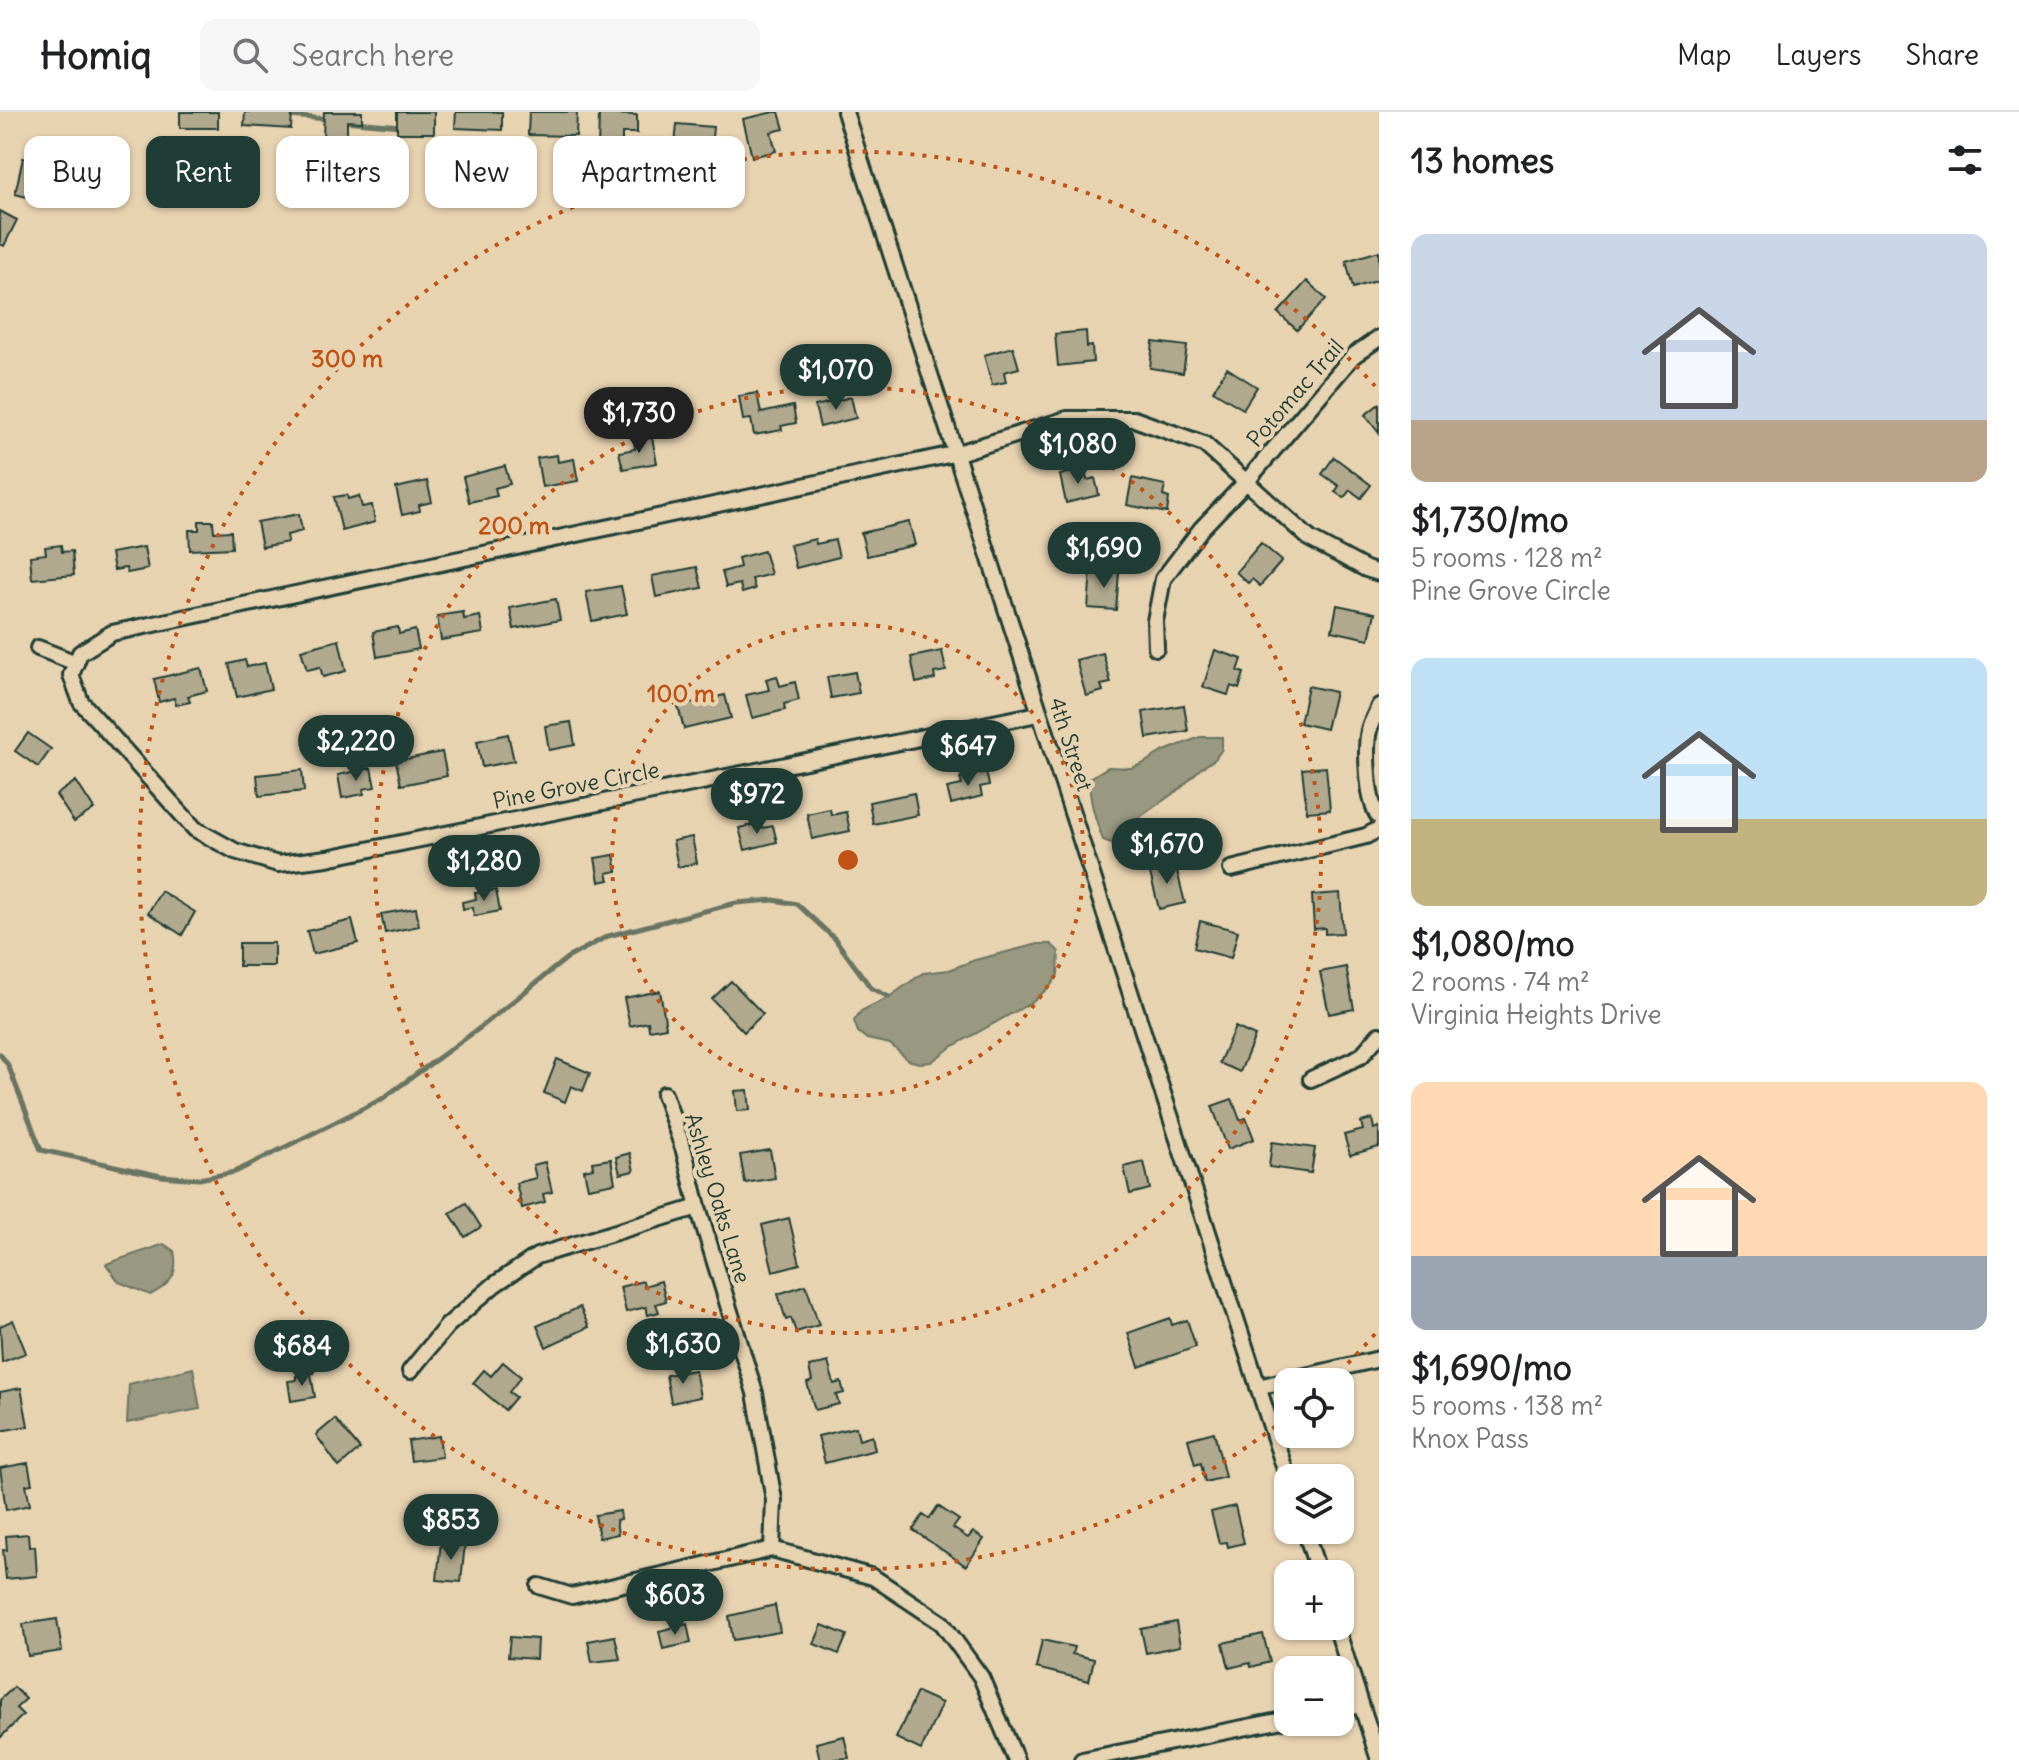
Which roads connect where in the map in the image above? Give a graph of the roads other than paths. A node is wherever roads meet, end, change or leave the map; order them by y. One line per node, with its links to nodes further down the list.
1 (845, 112): 3 (street, 4th Street)
2 (1379, 338): 4 (street, Potomac Trail)
3 (958, 453): 4 (street); 8 (street); 10 (street, 4th Street)
4 (1247, 481): 5 (street); 7 (street, Potomac Trail)
5 (1379, 573)
6 (38, 648): 8 (street)
7 (1156, 648)
8 (76, 663): 10 (street, Pine Grove Circle)
9 (1379, 706): 11 (street)
10 (1038, 714): 20 (street, 4th Street)
11 (1379, 817)
12 (1379, 829): 13 (street)
13 (1231, 869)
14 (1379, 1035): 15 (street)
15 (1311, 1079)
16 (664, 1094): 17 (street, Ashley Oaks Lane)
17 (698, 1207): 19 (street); 22 (street, Ashley Oaks Lane)
18 (1379, 1359): 20 (street)
19 (410, 1371)
20 (1258, 1387): 21 (street, 4th Street)
21 (1283, 1464)
22 (772, 1549): 23 (street); 28 (street)
23 (539, 1586)
24 (1340, 1640): 25 (street)
25 (1361, 1705): 26 (street); 30 (street)
26 (1354, 1706)
27 (1274, 1722): 29 (street)
28 (1016, 1760)
29 (1082, 1760)
30 (1379, 1760)

